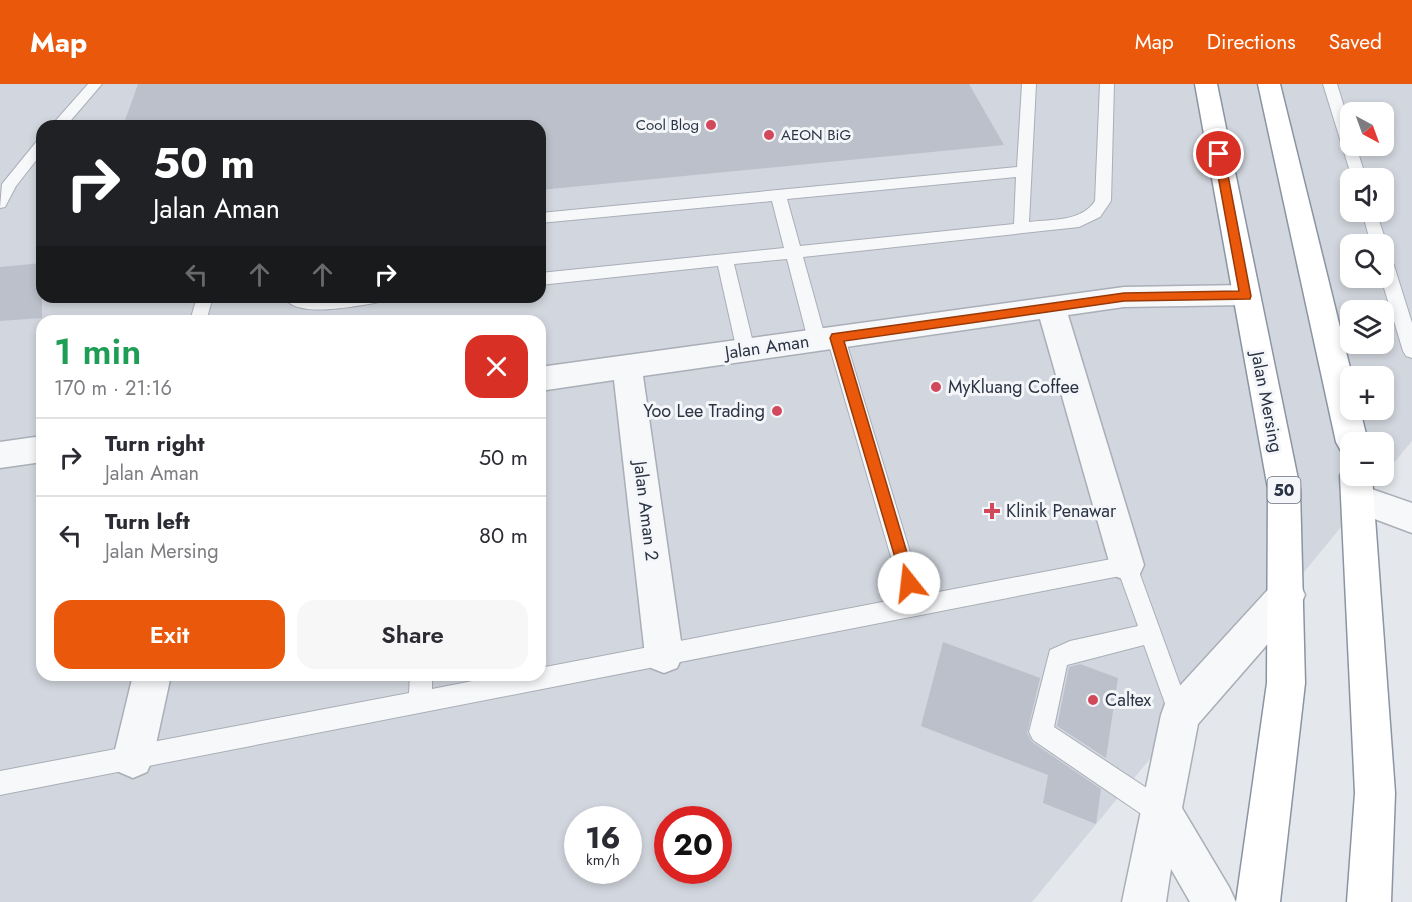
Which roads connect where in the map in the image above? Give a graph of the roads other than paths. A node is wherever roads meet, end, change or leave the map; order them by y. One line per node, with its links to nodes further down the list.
1 (95, 84): 7 (lane)
2 (1029, 84): 10 (lane)
3 (1107, 84): 14 (lane)
4 (1206, 84): 19 (highway, Jalan Mersing / 50)
5 (1269, 84): 28 (highway)
6 (1330, 84): 9 (lane)
7 (63, 120)
8 (36, 151): 12 (lane)
9 (1356, 168)
10 (1024, 171): 11 (lane); 14 (lane)
11 (778, 195): 13 (lane); 15 (lane)
12 (0, 203)
13 (546, 217)
14 (1021, 229): 15 (lane)
15 (793, 251): 16 (lane); 23 (lane)
16 (725, 259): 17 (lane); 24 (lane)
17 (546, 278)
18 (1393, 288): 25 (lane)
19 (1245, 296): 22 (street, Jalan Aman); 34 (highway, Jalan Mersing / 50)
20 (302, 303): 21 (lane)
21 (318, 303)
22 (1051, 307): 23 (street, Jalan Aman); 33 (street)
23 (827, 339): 24 (street, Jalan Aman); 35 (lane)
24 (746, 351): 26 (street, Jalan Aman)
25 (1412, 351)
26 (627, 367): 27 (street, Jalan Aman); 37 (street, Jalan Aman 2)
27 (546, 378)
28 (1350, 432)
29 (36, 450): 30 (street)
30 (0, 455)
31 (1358, 487): 32 (street); 46 (highway)
32 (1412, 518)
33 (1127, 565): 35 (lane); 36 (lane)
34 (1287, 595): 43 (street); 50 (highway, Jalan Mersing / 50)
35 (916, 605): 37 (lane)
36 (1152, 633): 43 (lane); 47 (lane)
37 (664, 655): 38 (lane)
38 (546, 677)
39 (151, 681): 44 (street)
40 (421, 681): 42 (lane)
41 (526, 681): 42 (lane)
42 (420, 701): 44 (lane)
43 (1180, 715): 47 (street)
44 (133, 758): 45 (lane)
45 (0, 783)
46 (1375, 793): 51 (highway); 52 (highway)
47 (1161, 813): 48 (street); 49 (street)
48 (1144, 902)
49 (1214, 902)
50 (1258, 902)
51 (1369, 902)
52 (1387, 902)

